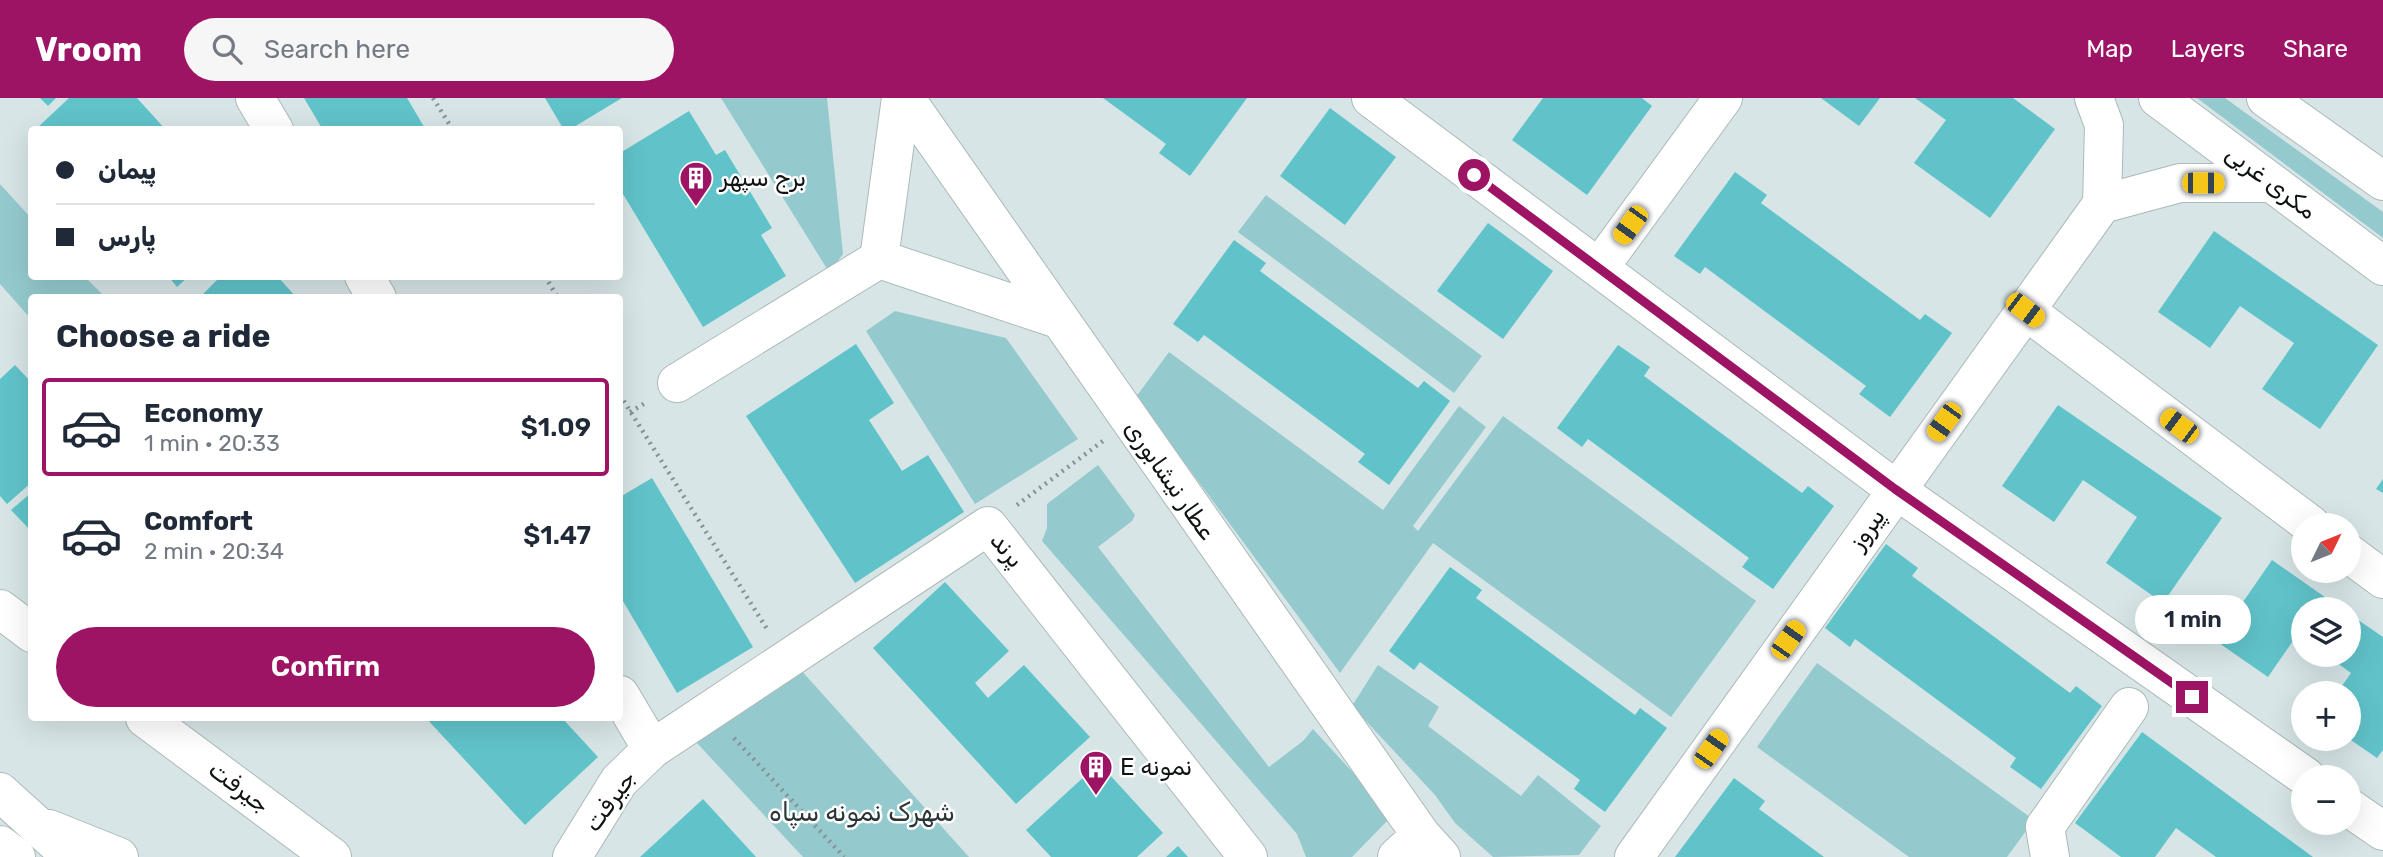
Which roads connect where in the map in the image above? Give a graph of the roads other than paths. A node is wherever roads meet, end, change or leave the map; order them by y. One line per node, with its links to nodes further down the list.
1 (255, 98): 9 (main road)
2 (903, 98): 14 (main road); 18 (main road, عطار نیشابوری)
3 (1371, 98): 16 (main road)
4 (1723, 98): 16 (main road)
5 (2094, 98): 13 (main road)
6 (2158, 98): 12 (main road, مکری غربی)
7 (2266, 98): 10 (main road)
8 (2300, 98): 10 (main road)
9 (272, 126)
10 (2323, 139): 11 (main road)
11 (2383, 181)
12 (2272, 183): 13 (main road); 15 (main road, مکری غربی)
13 (2102, 204): 17 (main road, پیروز)
14 (879, 259): 18 (main road); 19 (main road)
15 (2383, 266)
16 (1599, 268): 20 (main road)
17 (2025, 310): 20 (main road, پیروز); 21 (main road)
18 (1058, 319): 36 (main road, عطار نیشابوری)
19 (677, 383)
20 (1895, 489): 30 (main road); 43 (main road, پیروز)
21 (2295, 513)
22 (2361, 563): 23 (main road)
23 (2383, 579)
24 (0, 610): 25 (main road)
25 (28, 630)
26 (623, 700): 29 (main road)
27 (2129, 707): 44 (main road)
28 (149, 721): 40 (main road, جيرفت)
29 (652, 749): 41 (main road, جیرفت); 42 (main road, پرند)
30 (2291, 766)
31 (0, 792): 33 (main road)
32 (2361, 816): 34 (main road)
33 (39, 825): 38 (main road); 39 (main road)
34 (2383, 831)
35 (0, 845): 37 (main road)
36 (1420, 850)
37 (16, 857)
38 (72, 857)
39 (118, 857)
40 (332, 857)
41 (572, 857)
42 (1248, 857)
43 (1634, 857)
44 (2050, 857)

